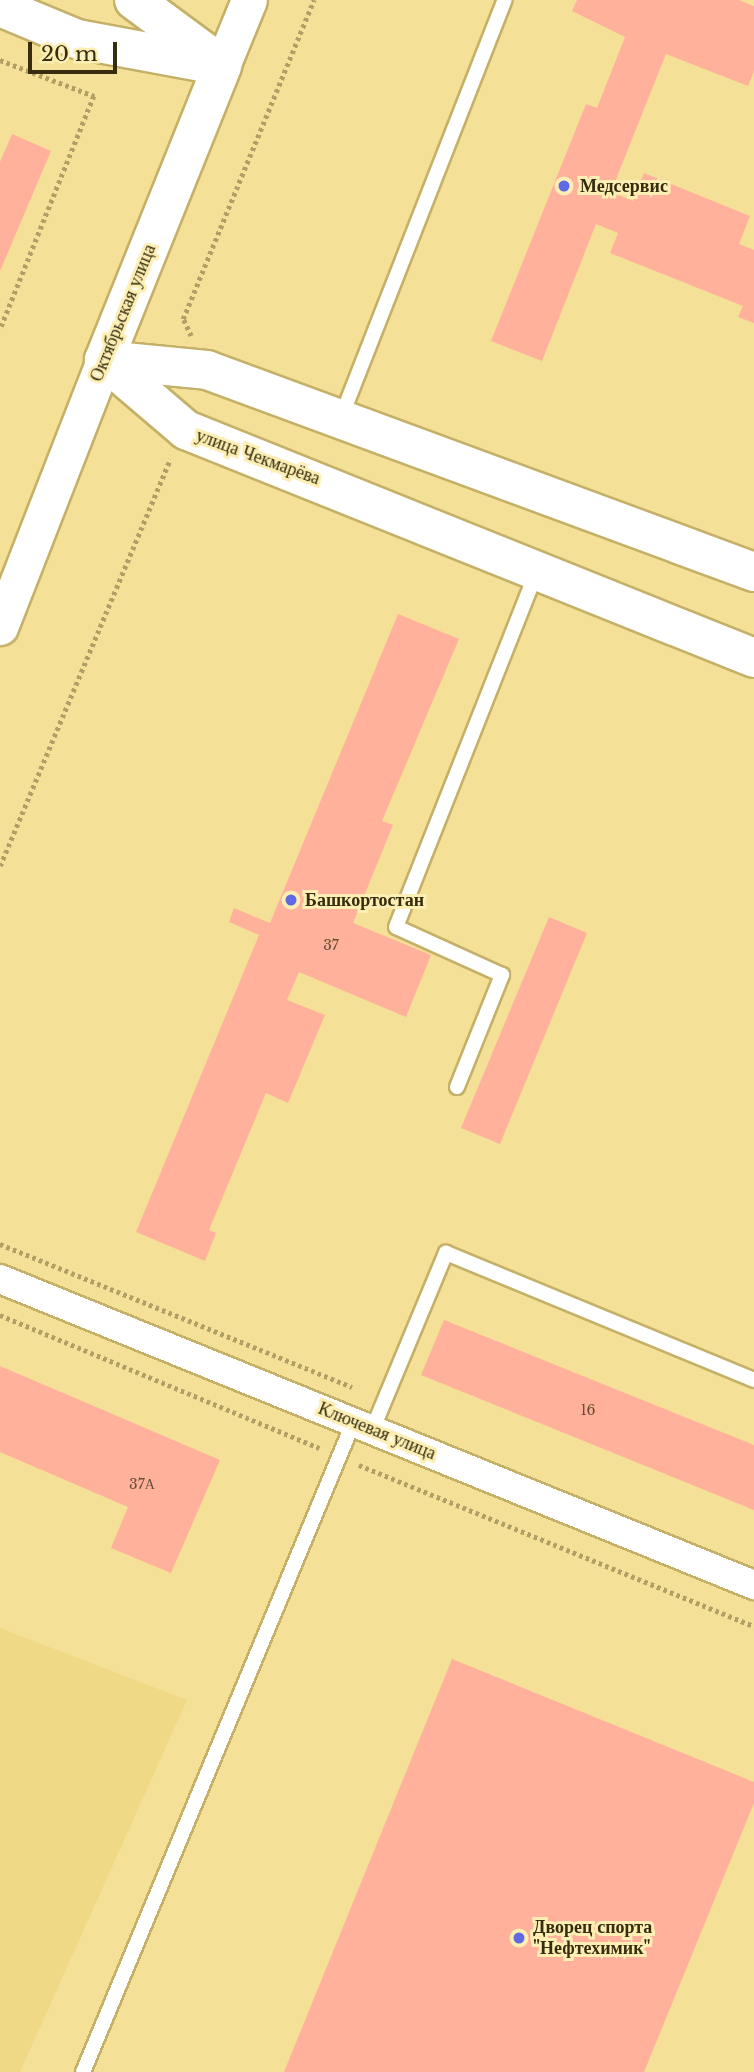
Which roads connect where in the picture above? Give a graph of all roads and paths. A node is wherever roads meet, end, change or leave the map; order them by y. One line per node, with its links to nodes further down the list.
1 (134, 0): 7 (main road)
2 (249, 0): 7 (street, Октябрьская улица)
3 (314, 0): 10 (path)
4 (505, 0): 11 (lane)
5 (0, 7): 7 (main road)
6 (0, 60): 8 (path)
7 (222, 66): 9 (main road, Октябрьская улица)
8 (0, 330)
9 (104, 360): 10 (main road); 12 (main road, улица Чекмарёва); 15 (street, Октябрьская улица)
10 (207, 370): 11 (main road)
11 (340, 421): 14 (main road)
12 (186, 430): 13 (main road, улица Чекмарёва); 17 (path)
13 (537, 569): 16 (main road, улица Чекмарёва); 18 (lane)
14 (754, 572)
15 (3, 609)
16 (751, 647)
17 (0, 866)
18 (457, 1087)
19 (0, 1279): 22 (street, Ключевая улица)
20 (0, 1315): 23 (path)
21 (754, 1380): 22 (lane)
22 (363, 1425): 23 (lane); 24 (street, Ключевая улица)
23 (339, 1457): 25 (path); 26 (lane)
24 (754, 1585)
25 (754, 1626)
26 (83, 2072)

